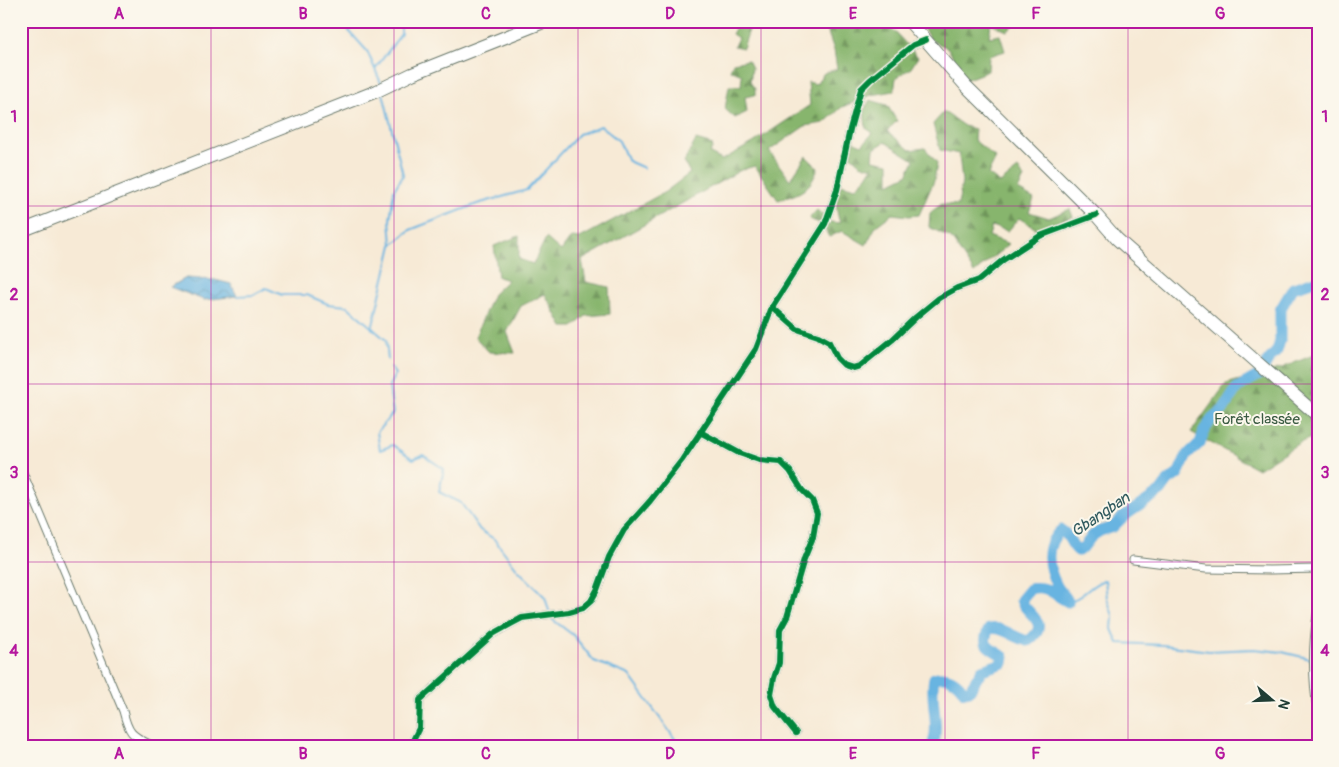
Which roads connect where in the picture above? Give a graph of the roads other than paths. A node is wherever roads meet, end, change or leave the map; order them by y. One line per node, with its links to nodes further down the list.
1 (546, 21): 5 (highway)
2 (910, 21): 3 (highway)
3 (926, 40): 4 (highway); 6 (street)
4 (1096, 215): 6 (street); 7 (highway)
5 (21, 231)
6 (772, 307): 8 (street)
7 (1318, 416)
8 (700, 432): 14 (street); 16 (street)
9 (21, 468): 15 (street)
10 (1133, 560): 11 (street)
11 (1318, 569)
12 (1318, 609): 13 (street)
13 (1318, 714)
14 (796, 733)
15 (153, 746)
16 (410, 746)

